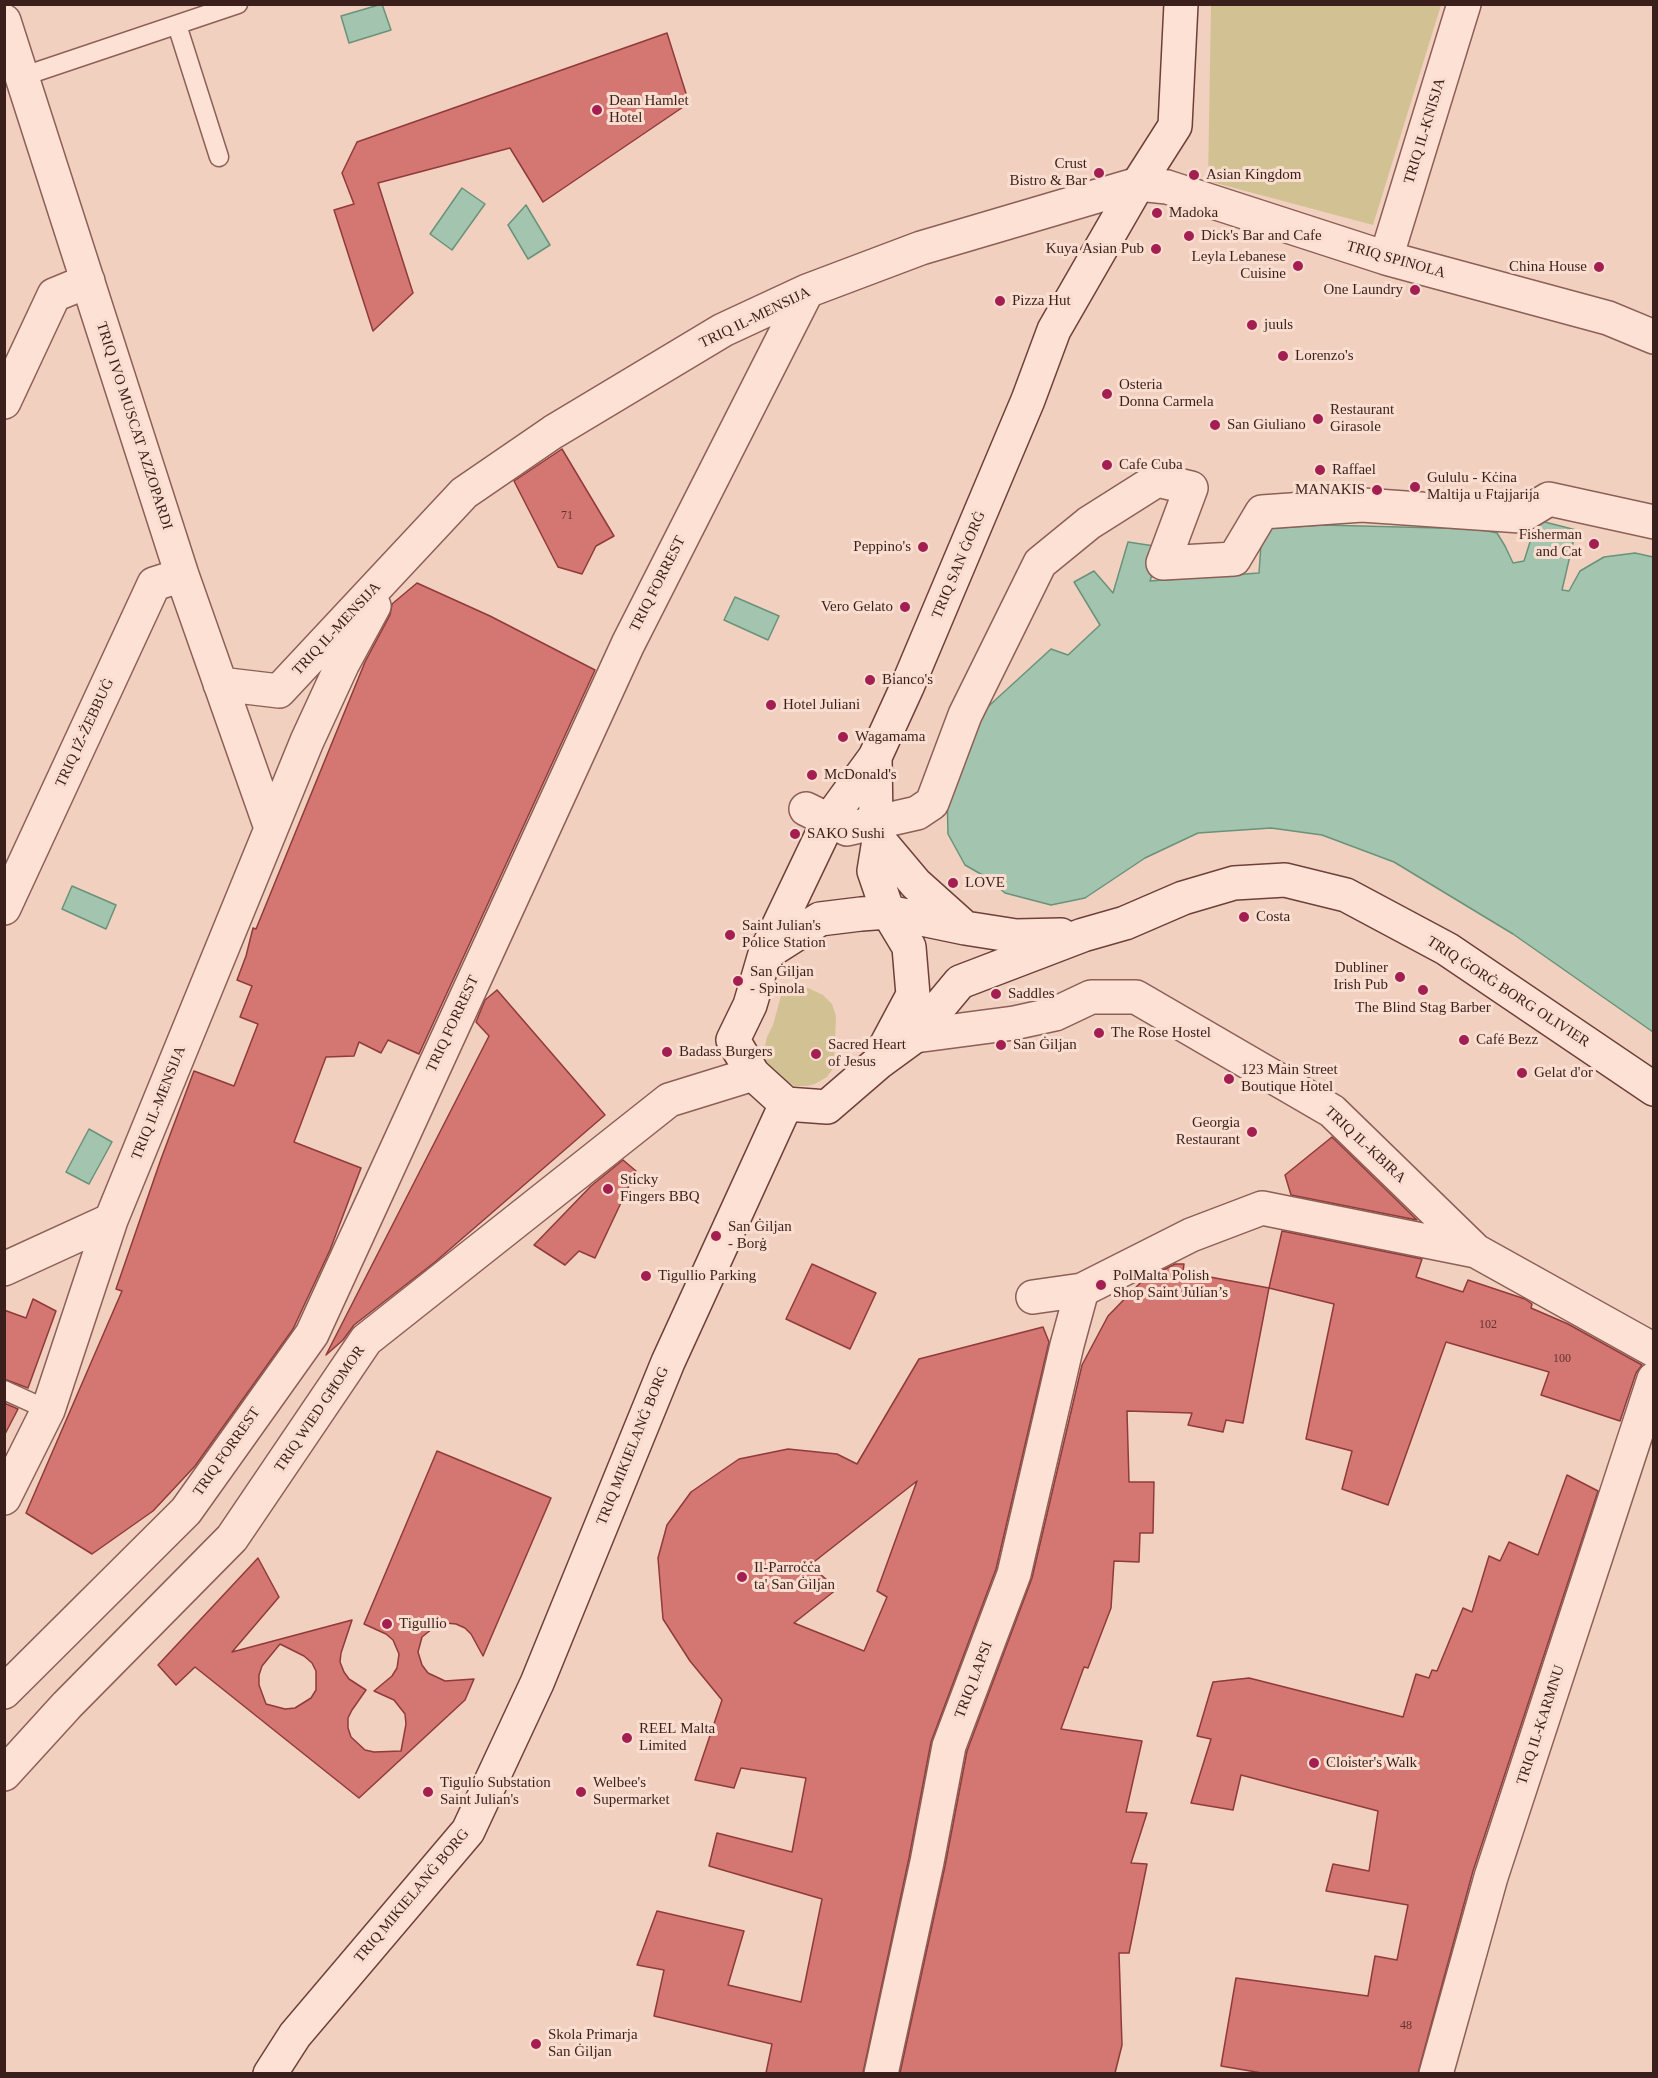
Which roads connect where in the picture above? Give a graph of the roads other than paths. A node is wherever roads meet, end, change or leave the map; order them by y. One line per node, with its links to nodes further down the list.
1 (238, 4): 5 (lane)
2 (1181, 4): 8 (street, TRIQ SAN ĠORĠ)
3 (1464, 4): 9 (street, TRIQ IL-KNISJA)
4 (4, 21): 6 (street, TRIQ IVO MUSCAT AZZOPARDI)
5 (177, 25): 6 (lane); 7 (lane)
6 (24, 76): 10 (street, TRIQ IVO MUSCAT AZZOPARDI)
7 (219, 157)
8 (1138, 184): 9 (street, TRIQ SPINOLA); 11 (street, TRIQ IL-MENSIJA); 20 (street, TRIQ SAN ĠORĠ)
9 (1386, 258): 12 (street, TRIQ SPINOLA)
10 (88, 281): 13 (street); 16 (street, TRIQ IVO MUSCAT AZZOPARDI)
11 (807, 291): 15 (street, TRIQ IL-MENSIJA); 39 (street, TRIQ FORREST)
12 (1653, 337)
13 (4, 402)
14 (1653, 522): 23 (street)
15 (394, 568): 18 (street, TRIQ IL-MENSIJA); 19 (street, TRIQ IL-MENSIJA)
16 (182, 576): 17 (street, TRIQ IVO MUSCAT AZZOPARDI); 24 (street, TRIQ IŻ-ŻEBBUĠ)
17 (220, 684): 18 (street, TRIQ IL-MENSIJA); 22 (street, TRIQ IVO MUSCAT AZZOPARDI)
18 (279, 691): 19 (street, TRIQ IL-MENSIJA)
19 (321, 711): 22 (street, TRIQ IL-MENSIJA)
20 (875, 757): 21 (street, TRIQ SAN ĠORĠ); 23 (street)
21 (818, 814): 23 (street); 28 (street, TRIQ SAN ĠORĠ)
22 (271, 828): 34 (street, TRIQ IL-MENSIJA)
23 (878, 831): 25 (street); 26 (street)
24 (4, 908)
25 (888, 912): 26 (street); 28 (street); 30 (street)
26 (965, 928): 27 (street)
27 (1083, 935): 29 (street); 32 (street, TRIQ ĠORĠ BORG OLIVIER)
28 (765, 954): 31 (street, TRIQ SAN ĠORĠ)
29 (915, 1036): 30 (street); 35 (street, TRIQ IL-KBIRA)
30 (878, 1063): 33 (street)
31 (753, 1074): 33 (street, TRIQ SAN ĠORĠ); 40 (street, TRIQ WIED GĦOMOR)
32 (1653, 1089)
33 (786, 1104): 48 (street, TRIQ MIKIELANĠ BORG)
34 (111, 1220): 36 (street); 44 (street, TRIQ IL-MENSIJA)
35 (1476, 1251): 37 (street); 41 (street, TRIQ IL-KBIRA)
36 (4, 1269)
37 (1082, 1290): 38 (street); 49 (street, TRIQ LAPSI)
38 (1033, 1297)
39 (312, 1334): 40 (street); 46 (street, TRIQ FORREST)
40 (366, 1340): 47 (street, TRIQ WIED GĦOMOR)
41 (1653, 1350)
42 (1653, 1379): 50 (street, TRIQ IL-KARMNU)
43 (4, 1390): 44 (lane)
44 (48, 1410): 45 (street, TRIQ IL-MENSIJA)
45 (4, 1498)
46 (4, 1692)
47 (4, 1774)
48 (270, 2073)
49 (881, 2073)
50 (1436, 2073)

